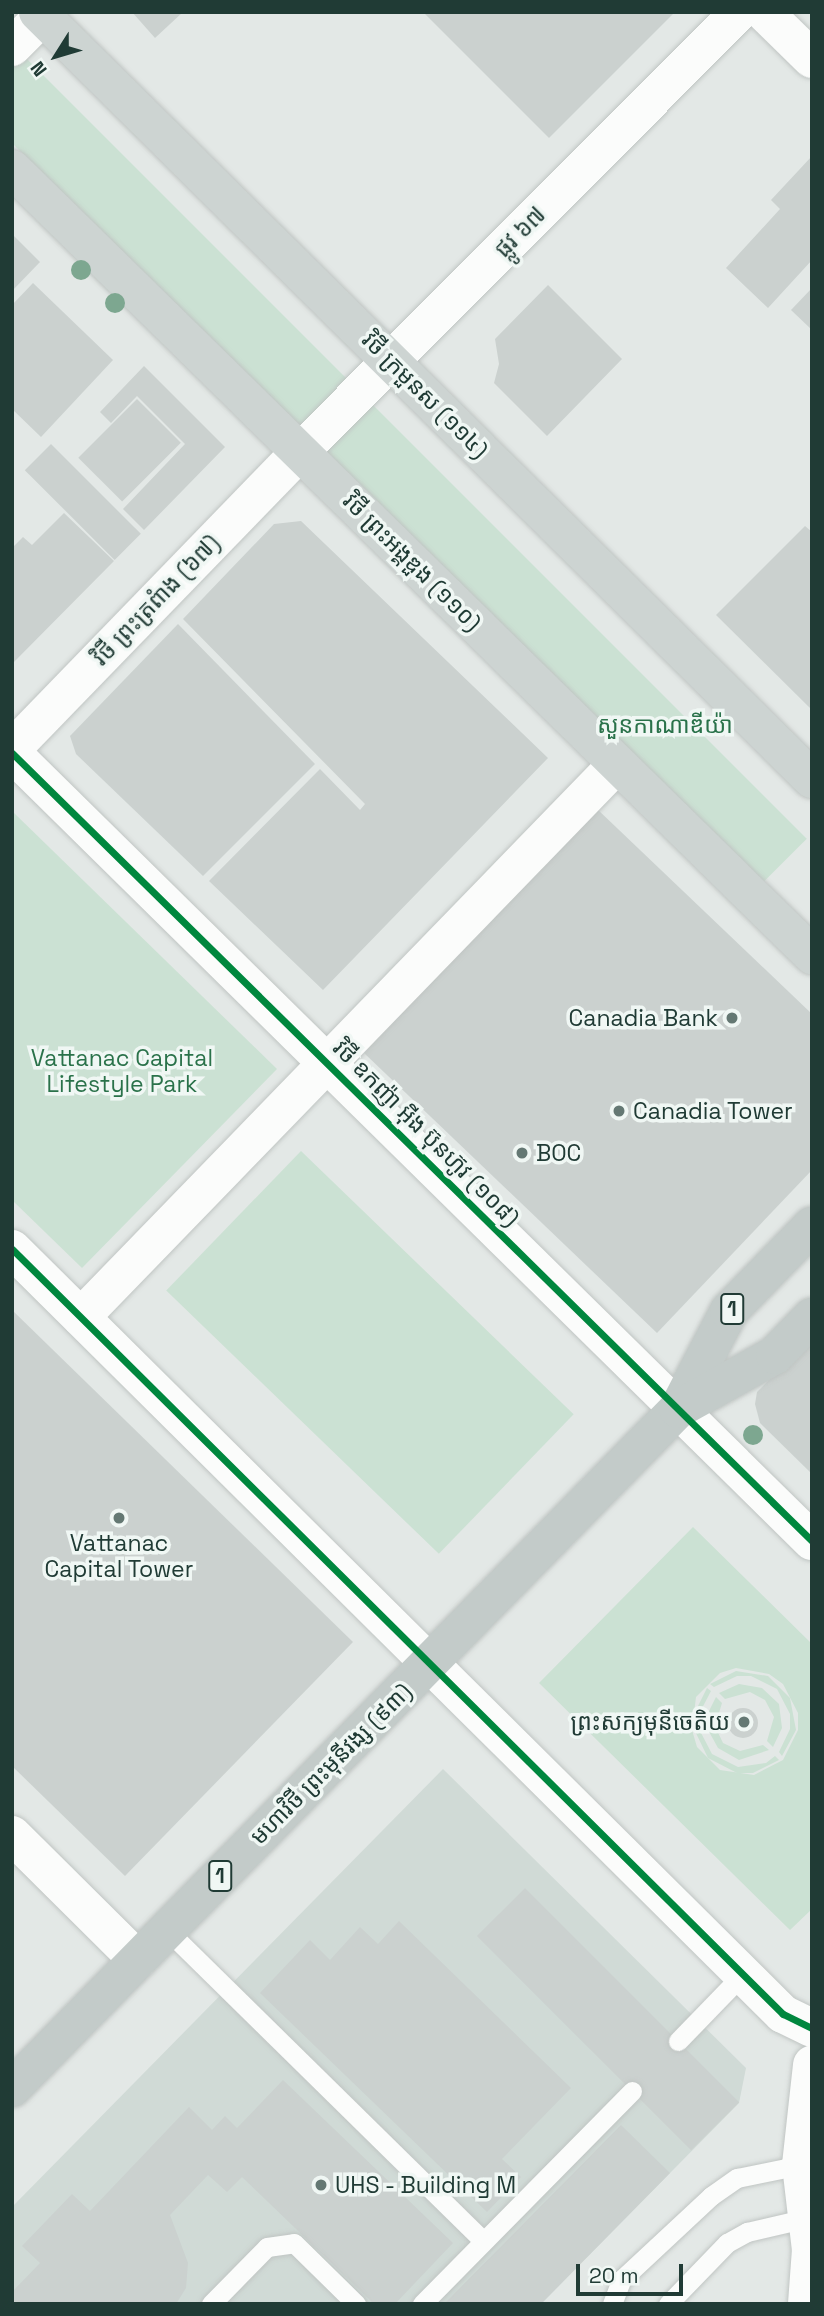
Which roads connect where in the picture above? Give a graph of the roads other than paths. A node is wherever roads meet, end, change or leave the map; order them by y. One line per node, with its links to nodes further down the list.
1 (739, 12): 7 (street, ផ្លូវ ៦៧)
2 (764, 12): 5 (street)
3 (43, 14): 4 (street); 7 (main road, វិថី ក្រមួនស (១១៤))
4 (12, 47)
5 (812, 59)
6 (12, 169): 8 (main road, វិថី ព្រះអង្គឌួង (១១០))
7 (391, 361): 8 (street, ផ្លូវ ៦៧); 11 (main road, វិថី ក្រមួនស (១១៤))
8 (300, 452): 9 (street, វិថី ព្រះត្រពំាង (៦៧)); 10 (main road, វិថី ព្រះអង្គឌួង (១១០))
9 (12, 751): 13 (street, វិថី ឧកញ៉ា អ៊ីង ប៊ុនហ៊ូវ (១០៨))
10 (617, 764): 12 (main road, វិថី ព្រះអង្គឌួង (១១០)); 13 (street)
11 (812, 779)
12 (812, 955)
13 (327, 1063): 16 (street); 18 (street, វិថី ឧកញ៉ា អ៊ីង ប៊ុនហ៊ូវ (១០៨))
14 (812, 1226): 18 (highway, មហាវិថី ព្រះមុនីវង្ស (៩៣) / 1)
15 (12, 1249): 16 (street)
16 (81, 1317): 20 (street)
17 (812, 1317): 18 (highway, មហាវិថី ព្រះមុនីវង្ស (៩៣) / 1)
18 (678, 1409): 19 (street, វិថី ឧកញ៉ា អ៊ីង ប៊ុនហ៊ូវ (១០៨)); 20 (highway, មហាវិថី ព្រះមុនីវង្ស (៩៣) / 1)
19 (812, 1541)
20 (428, 1664): 22 (highway, មហាវិថី ព្រះមុនីវង្ស (៩៣) / 1); 24 (street)
21 (12, 1835): 23 (street)
22 (167, 1930): 23 (highway, មហាវិថី ព្រះមុនីវង្ស (៩៣) / 1); 31 (lane)
23 (138, 1960): 28 (highway, មហាវិថី ព្រះមុនីវង្ស (៩៣) / 1)
24 (743, 1974): 25 (street); 26 (lane)
25 (812, 2028)
26 (678, 2041)
27 (812, 2065): 30 (street)
28 (12, 2088)
29 (632, 2091): 31 (lane)
30 (801, 2165): 32 (street); 36 (lane)
31 (483, 2240): 35 (lane)
32 (810, 2240): 37 (lane); 38 (street)
33 (211, 2304): 34 (lane)
34 (356, 2304)
35 (422, 2304)
36 (612, 2304)
37 (668, 2304)
38 (807, 2304)

